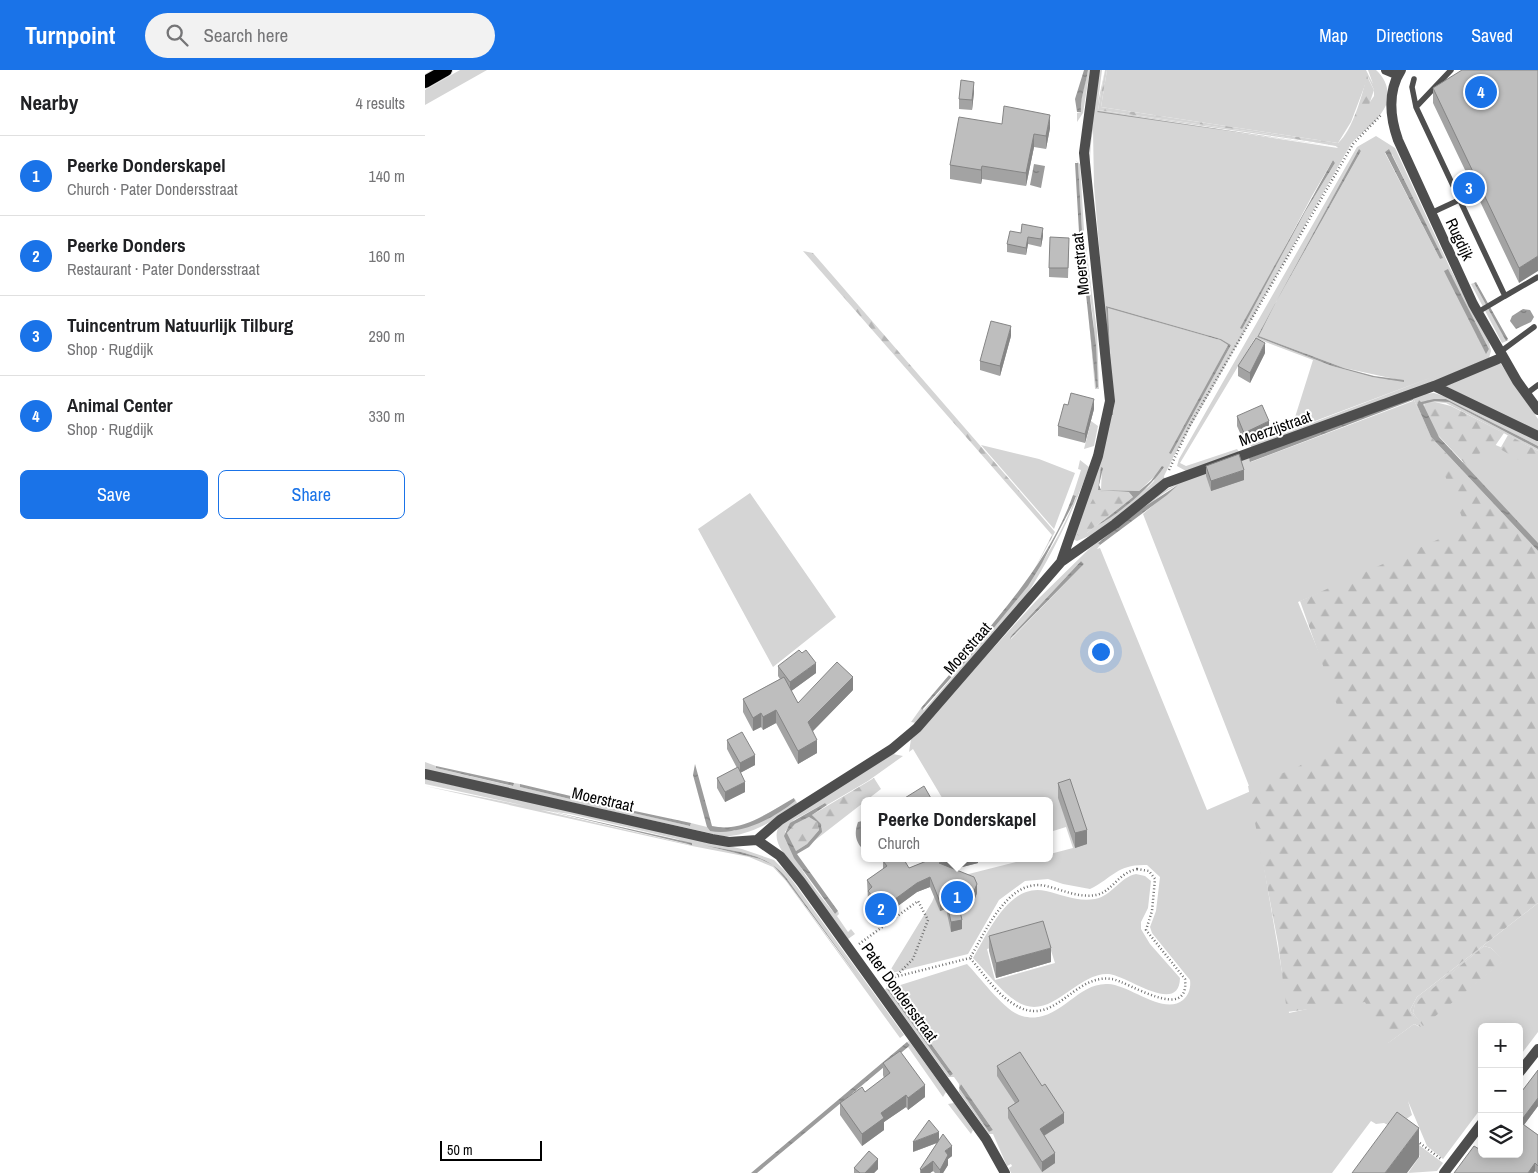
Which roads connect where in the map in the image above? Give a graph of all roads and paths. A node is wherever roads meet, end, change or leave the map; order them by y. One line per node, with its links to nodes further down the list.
1 (446, 70): 7 (main road)
2 (1095, 70): 23 (street, Moerstraat)
3 (1386, 70): 5 (street)
4 (1451, 70): 9 (lane)
5 (1400, 72): 8 (street, Rugdijk)
6 (1414, 79): 9 (lane)
7 (425, 82)
8 (1391, 104): 11 (street, Rugdijk); 22 (path)
9 (1415, 107): 10 (lane)
10 (1459, 200): 11 (lane); 13 (lane)
11 (1431, 213): 14 (street, Rugdijk)
12 (1538, 276): 13 (lane)
13 (1505, 296): 14 (lane)
14 (1478, 312): 16 (street, Rugdijk)
15 (1534, 327): 16 (lane)
16 (1501, 354): 18 (street, Moerzijstraat); 19 (street, Rugdijk)
17 (1538, 385): 19 (lane)
18 (1434, 386): 21 (street); 22 (street, Moerzijstraat)
19 (1526, 394): 20 (street, Rugdijk)
20 (1538, 410)
21 (1538, 436)
22 (1167, 483): 23 (street, Moerzijstraat)
23 (1061, 562): 25 (street, Moerstraat)
24 (425, 774): 25 (street, Moerstraat)
25 (757, 840): 26 (street, Pater Dondersstraat)
26 (851, 950): 28 (path); 29 (street, Pater Dondersstraat)
27 (970, 958): 27 (path); 28 (path)
28 (895, 977): 29 (path)
29 (879, 987): 35 (street, Pater Dondersstraat)
30 (1538, 1048): 31 (street)
31 (1523, 1068)
32 (1478, 1128): 34 (street)
33 (1411, 1137): 34 (path)
34 (1447, 1169)
35 (1005, 1173)

